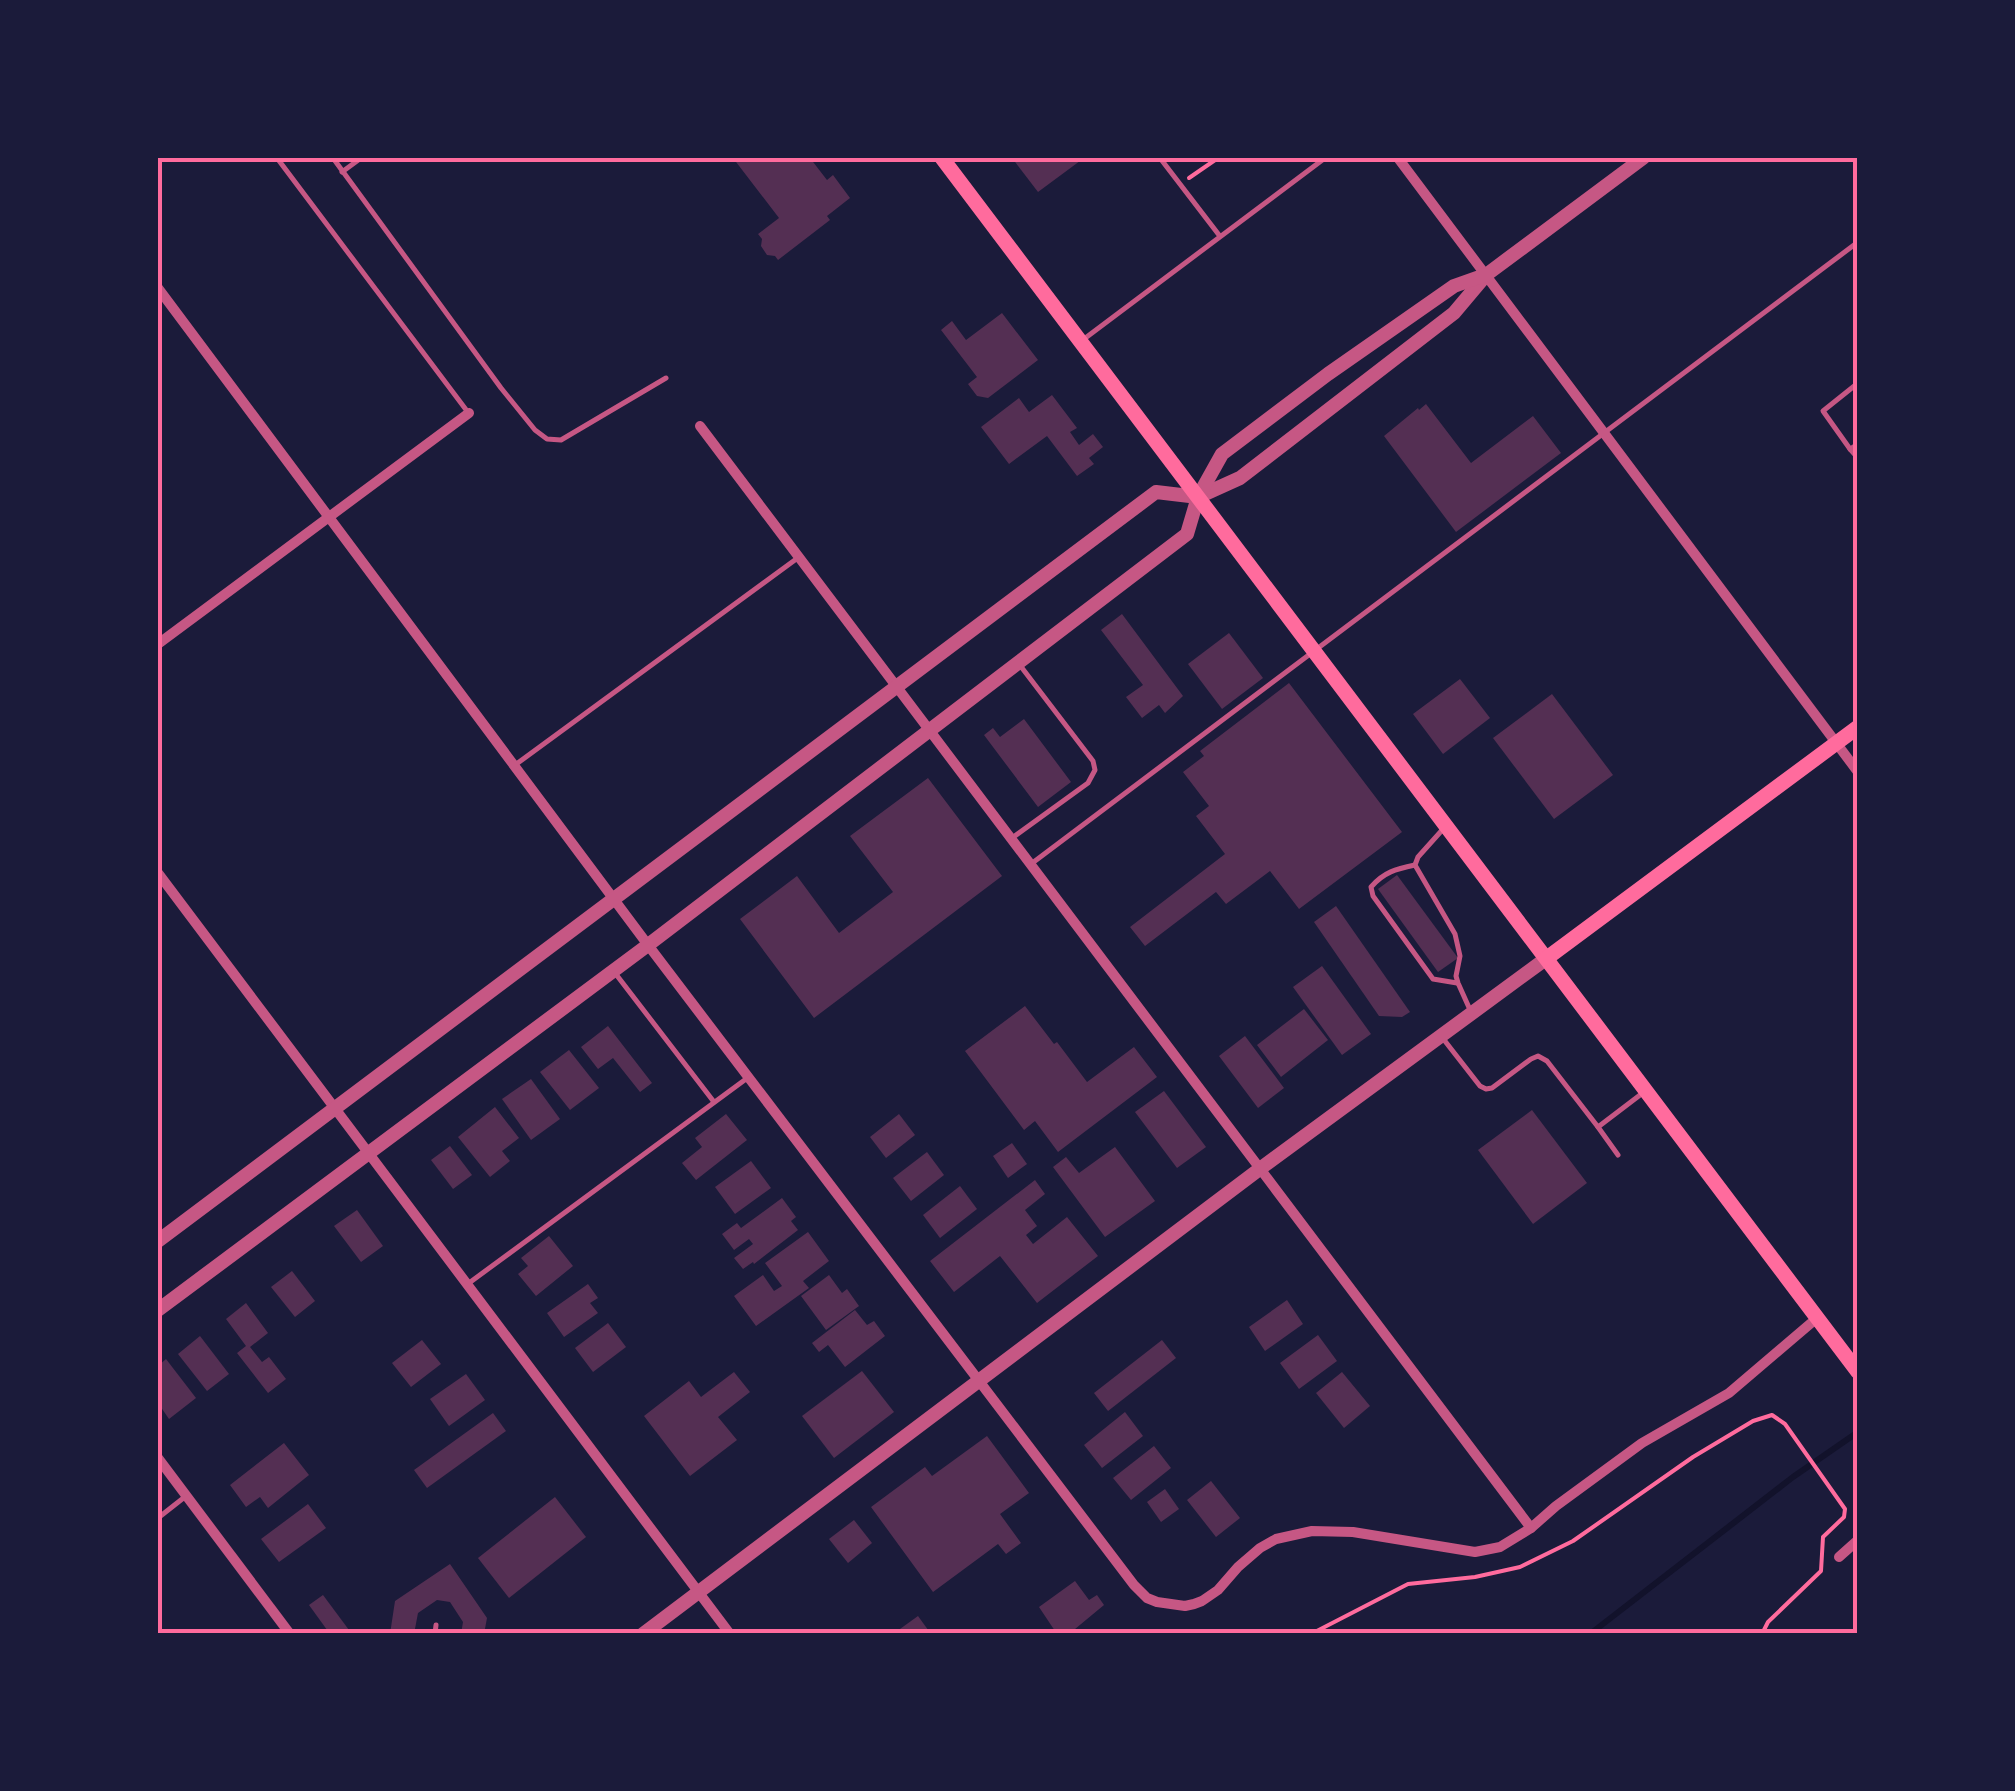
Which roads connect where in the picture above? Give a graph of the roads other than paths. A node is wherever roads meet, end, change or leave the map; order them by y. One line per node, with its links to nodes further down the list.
1 (277, 158): 17 (lane)
2 (333, 158): 9 (lane)
3 (361, 158): 9 (lane)
4 (942, 158): 14 (main road)
5 (1160, 158): 10 (lane)
6 (1325, 158): 10 (lane)
7 (1398, 158): 12 (street)
8 (1642, 158): 12 (street)
9 (342, 172): 15 (lane)
10 (1220, 236): 14 (lane)
11 (1858, 242): 19 (lane)
12 (1486, 275): 19 (street); 23 (street); 23 (street)
13 (158, 288): 24 (street)
14 (1081, 342): 23 (main road)
15 (666, 378)
16 (1858, 383): 21 (lane)
17 (469, 413): 24 (street)
18 (700, 426): 25 (street)
19 (1604, 432): 27 (lane); 32 (street)
20 (1858, 444): 21 (lane)
21 (1850, 449): 22 (lane)
22 (1858, 458)
23 (1198, 497): 27 (main road); 28 (street); 29 (street)
24 (328, 516): 26 (street); 33 (street)
25 (798, 557): 29 (street); 33 (lane)
26 (158, 644)
27 (1314, 650): 35 (main road); 37 (lane)
28 (1017, 662): 31 (street); 36 (lane)
29 (896, 686): 31 (street); 40 (street)
30 (1858, 728): 32 (main road)
31 (928, 729): 36 (street); 41 (street)
32 (1836, 743): 34 (street); 42 (main road)
33 (514, 765): 40 (street)
34 (1858, 772)
35 (1446, 826): 38 (lane); 42 (main road)
36 (1011, 839): 37 (street)
37 (1031, 864): 54 (street)
38 (1415, 865): 44 (lane); 44 (lane)
39 (158, 873): 50 (street)
40 (614, 898): 41 (street); 50 (street)
41 (648, 945): 43 (street); 47 (street)
42 (1547, 958): 45 (street); 48 (main road)
43 (613, 971): 49 (lane); 52 (street)
44 (1458, 983): 45 (lane)
45 (1472, 1014): 46 (street)
46 (1440, 1036): 51 (lane); 54 (street)
47 (748, 1077): 49 (lane); 60 (street)
48 (1646, 1090): 51 (lane); 58 (main road)
49 (714, 1102): 56 (lane)
50 (335, 1109): 52 (street); 55 (street)
51 (1598, 1127): 53 (lane)
52 (368, 1152): 56 (street); 57 (street)
53 (1618, 1154)
54 (1261, 1168): 60 (street); 64 (street)
55 (158, 1242)
56 (468, 1283): 67 (street)
57 (158, 1310)
58 (1818, 1318): 59 (main road); 64 (street)
59 (1854, 1368)
60 (980, 1379): 64 (street); 67 (street)
61 (158, 1458): 62 (street)
62 (186, 1496): 63 (lane); 69 (street)
63 (158, 1518)
64 (1531, 1528)
65 (1858, 1540): 66 (street)
66 (1839, 1557)
67 (698, 1592): 71 (street); 72 (street)
68 (436, 1625): 70 (lane)
69 (290, 1634)
70 (435, 1634)
71 (643, 1634)
72 (730, 1634)

